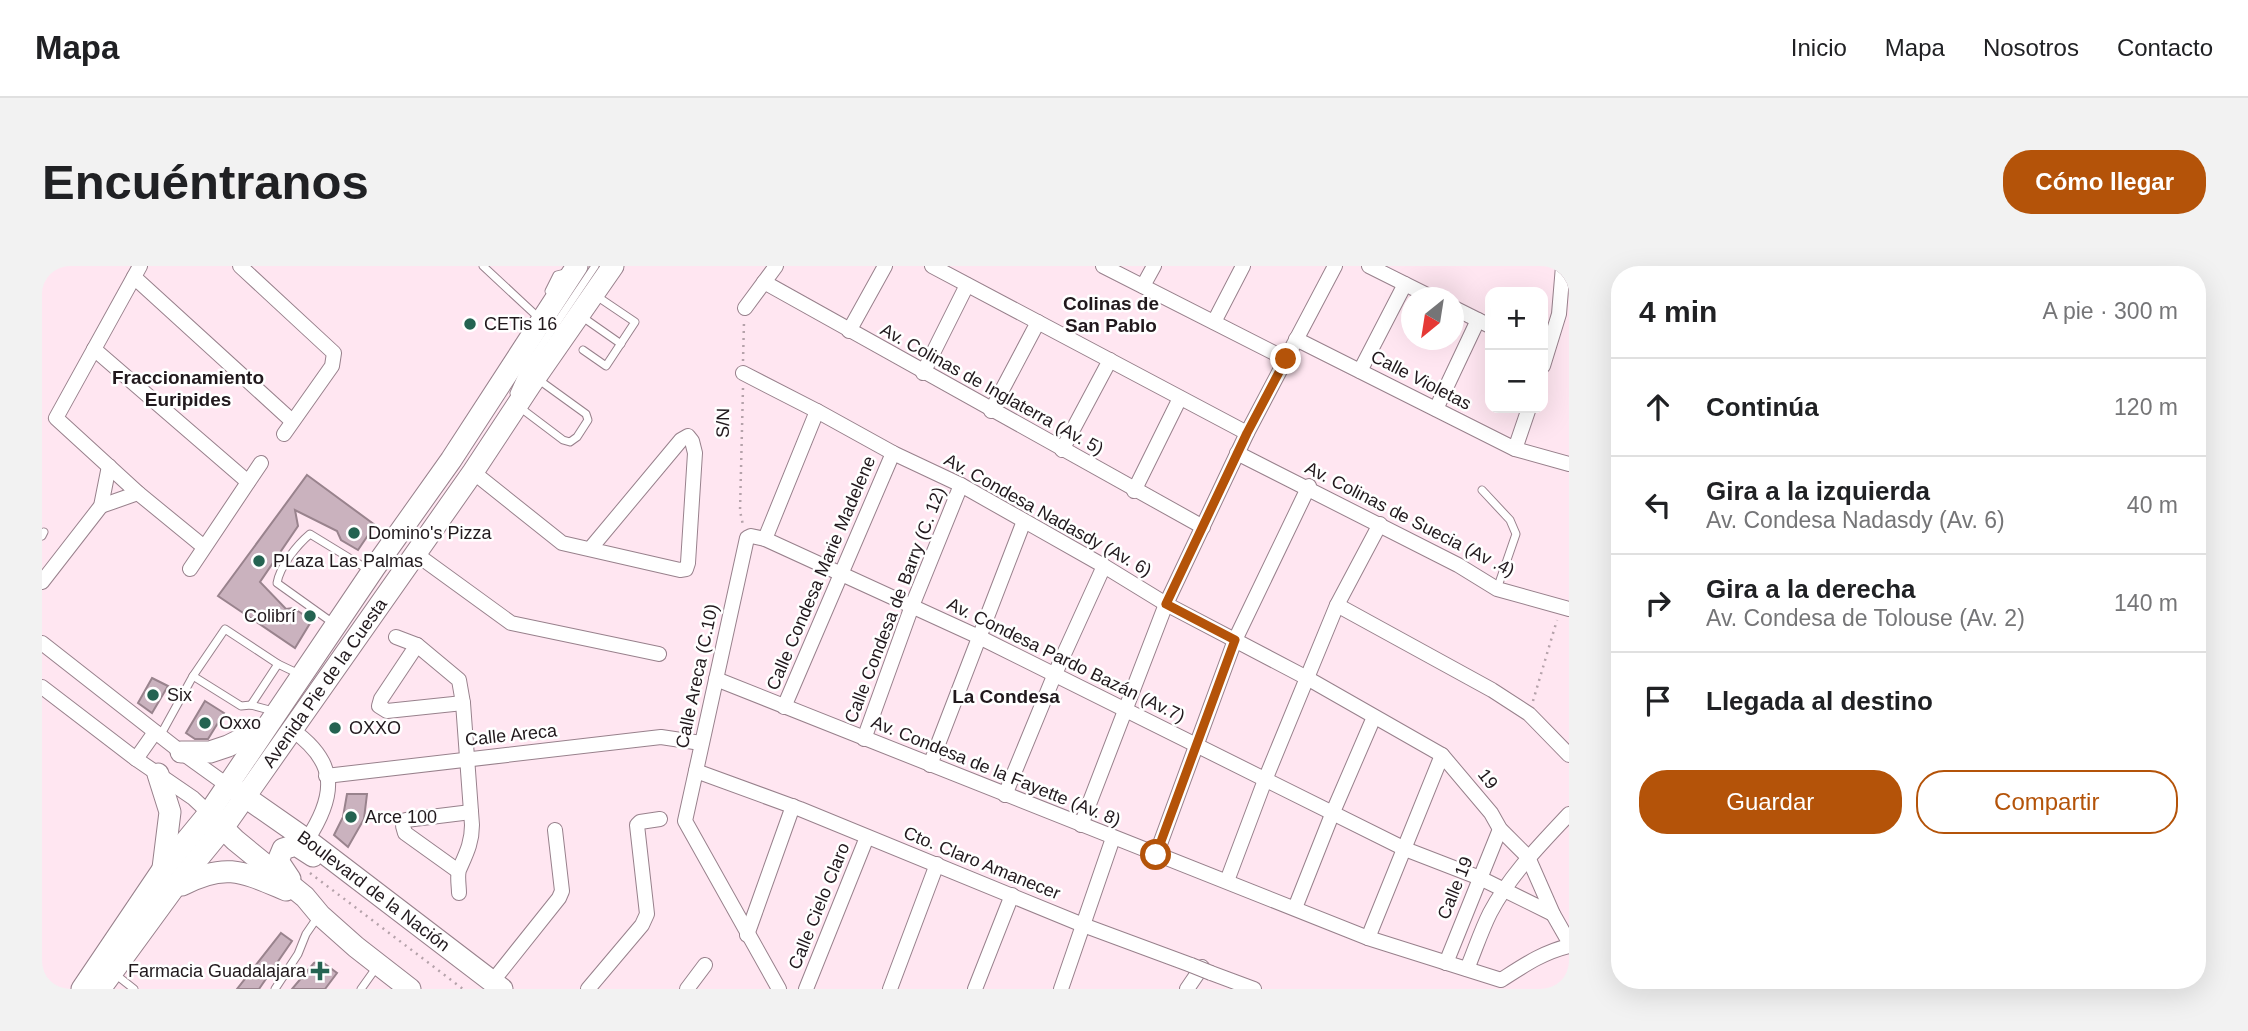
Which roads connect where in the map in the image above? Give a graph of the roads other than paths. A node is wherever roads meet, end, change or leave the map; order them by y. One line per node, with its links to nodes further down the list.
1 (240, 266): 47 (street)
2 (483, 266): 25 (lane)
3 (595, 266): 50 (lane)
4 (613, 266): 21 (main road, Avenida Pie de la Cuesta)
5 (776, 266): 16 (street)
6 (885, 266): 29 (street)
7 (932, 266): 18 (street)
8 (1103, 266): 19 (street)
9 (1154, 266): 19 (street)
10 (1242, 266): 27 (street)
11 (1335, 266): 30 (street)
12 (1369, 266): 17 (street)
13 (1563, 266): 34 (street)
14 (575, 269): 25 (main road, Avenida Pie de la Cuesta)
15 (137, 271): 32 (street); 47 (street)
16 (764, 282): 22 (street); 29 (street, Av. Colinas de Inglaterra (Av. 5))
17 (1405, 284): 20 (street); 37 (street)
18 (967, 285): 26 (street); 39 (street)
19 (1143, 286): 27 (street)
20 (1411, 287)
21 (593, 295): 24 (main road, Avenida Pie de la Cuesta); 31 (lane)
22 (745, 308)
23 (1464, 313): 28 (street)
24 (579, 315): 31 (lane); 40 (main road, Avenida Pie de la Cuesta)
25 (542, 317): 76 (main road, Avenida Pie de la Cuesta)
26 (1038, 322): 36 (street); 45 (street)
27 (1214, 322): 35 (street)
28 (1484, 323): 43 (street)
29 (849, 331): 39 (street, Av. Colinas de Inglaterra (Av. 5))
30 (1296, 339): 35 (street); 37 (street, Calle Violetas)
31 (621, 344): 33 (lane)
32 (94, 349): 57 (street); 59 (street)
33 (583, 350)
34 (1547, 350)
35 (1286, 359): 48 (street)
36 (1110, 360): 41 (street); 52 (street)
37 (1360, 371): 43 (street, Calle Violetas)
38 (743, 373): 44 (street, Av. Condesa Nadasdy (Av. 6))
39 (923, 373): 45 (street, Av. Colinas de Inglaterra (Av. 5))
40 (536, 377): 42 (main road, Avenida Pie de la Cuesta); 42 (lane)
41 (1180, 398): 48 (street); 63 (street)
42 (517, 405): 50 (main road, Avenida Pie de la Cuesta)
43 (1436, 410): 51 (street, Calle Violetas)
44 (817, 411): 53 (street, Av. Condesa Nadasdy (Av. 6)); 70 (street)
45 (991, 411): 52 (street, Av. Colinas de Inglaterra (Av. 5))
46 (1527, 413): 51 (street)
47 (292, 421): 49 (street)
48 (1247, 433): 54 (street)
49 (284, 434)
50 (494, 442): 58 (main road, Avenida Pie de la Cuesta)
51 (1515, 449): 56 (street, Calle Violetas)
52 (1062, 450): 63 (street, Av. Colinas de Inglaterra (Av. 5))
53 (893, 453): 60 (street, Av. Condesa Nadasdy (Av. 6)); 77 (street, Calle Condesa Marie Madelene)
54 (1237, 453): 61 (street, Av. Colinas de Suecia (Av .4)); 68 (street)
55 (261, 463): 59 (street)
56 (1569, 464)
57 (109, 466): 64 (street); 65 (street)
58 (473, 472): 72 (street); 73 (main road, Avenida Pie de la Cuesta)
59 (248, 482): 71 (street)
60 (961, 485): 66 (street, Av. Condesa Nadasdy (Av. 6)); 82 (street, Calle Condesa de Barry (C. 12))
61 (1309, 488): 67 (street, Av. Colinas de Suecia (Av .4)); 87 (street)
62 (1482, 490): 79 (lane)
63 (1134, 491): 68 (street, Av. Colinas de Inglaterra (Av. 5))
64 (138, 493): 65 (street); 71 (street)
65 (101, 506): 78 (street)
66 (1024, 521): 74 (street, Av. Condesa Nadasdy (Av. 6)); 86 (street)
67 (1379, 524): 79 (street, Av. Colinas de Suecia (Av .4)); 81 (street)
68 (1203, 527): 80 (street)
69 (747, 538): 70 (street, Av. Condesa Pardo Bazán (Av.7)); 96 (street, Calle Areca (C.10))
70 (765, 539): 77 (street, Av. Condesa Pardo Bazán (Av.7))
71 (204, 547): 75 (street)
72 (590, 549): 72 (street)
73 (416, 554): 90 (street); 103 (main road, Avenida Pie de la Cuesta)
74 (1104, 566): 80 (street, Av. Condesa Nadasdy (Av. 6)); 93 (street)
75 (190, 569)
76 (372, 572): 84 (main road, Avenida Pie de la Cuesta); 84 (lane)
77 (840, 573): 82 (street, Av. Condesa Pardo Bazán (Av.7)); 100 (street, Calle Condesa Marie Madelene)
78 (42, 582)
79 (1497, 589): 83 (street, Av. Colinas de Suecia (Av .4))
80 (1166, 604): 87 (street, Av. Condesa Nadasdy (Av. 6)); 101 (street)
81 (1337, 605): 95 (street); 110 (street)
82 (912, 606): 86 (street, Av. Condesa Pardo Bazán (Av.7)); 105 (street, Calle Condesa de Barry (C. 12))
83 (1565, 608)
84 (337, 626): 94 (main road, Avenida Pie de la Cuesta)
85 (396, 637): 89 (street)
86 (979, 637): 93 (street, Av. Condesa Pardo Bazán (Av.7)); 113 (street)
87 (1235, 640): 95 (street, Av. Condesa Nadasdy (Av. 6)); 107 (street)
88 (42, 643): 104 (street)
89 (417, 645): 98 (street); 98 (street)
90 (659, 654)
91 (278, 664): 92 (lane); 94 (lane); 99 (lane)
92 (193, 676): 99 (lane); 104 (lane)
93 (1054, 676): 101 (street, Av. Condesa Pardo Bazán (Av.7)); 119 (street)
94 (307, 677): 103 (main road, Avenida Pie de la Cuesta)
95 (1307, 678): 102 (street, Av. Condesa Nadasdy (Av. 6)); 117 (street)
96 (716, 679): 100 (street, Av. Condesa de la Fayette (Av. 8)); 106 (street, Calle Areca (C.10))
97 (42, 687): 111 (street)
98 (463, 703): 112 (street)
99 (251, 705): 103 (lane)
100 (785, 707): 105 (street, Av. Condesa de la Fayette (Av. 8))
101 (1124, 711): 107 (street, Av. Condesa Pardo Bazán (Av.7)); 126 (street)
102 (1374, 717): 109 (street, Av. Condesa Nadasdy (Av. 6)); 121 (street)
103 (281, 723): 108 (main road); 116 (street); 118 (main road, Avenida Pie de la Cuesta)
104 (158, 734): 108 (street); 111 (street)
105 (864, 739): 113 (street, Av. Condesa de la Fayette (Av. 8))
106 (701, 743): 112 (street, Calle Areca); 114 (street, Calle Areca (C.10))
107 (1195, 744): 117 (street, Av. Condesa Pardo Bazán (Av.7)); 133 (street)
108 (181, 752): 118 (street)
109 (1442, 755): 127 (street, 19); 132 (street)
110 (1569, 755)
111 (136, 759): 115 (street)
112 (466, 759): 116 (street, Calle Areca); 122 (street)
113 (930, 765): 119 (street, Av. Condesa de la Fayette (Av. 8))
114 (696, 771): 120 (street, Cto. Claro Amanecer); 151 (street, Calle Areca (C.10))
115 (158, 775): 125 (street); 137 (main road)
116 (326, 776): 131 (street)
117 (1265, 780): 121 (street, Av. Condesa Pardo Bazán (Av.7)); 139 (street)
118 (238, 789): 125 (main road, Avenida Pie de la Cuesta); 131 (main road, Boulevard de la Nación)
119 (1005, 795): 126 (street, Av. Condesa de la Fayette (Av. 8))
120 (793, 806): 129 (street, Cto. Claro Amanecer); 151 (street)
121 (1333, 811): 132 (street, Av. Condesa Pardo Bazán (Av.7)); 145 (street)
122 (471, 812): 136 (street); 136 (street)
123 (1569, 814): 134 (street)
124 (660, 819): 166 (street)
125 (214, 823): 137 (main road, Avenida Pie de la Cuesta); 143 (main road)
126 (1081, 825): 130 (street, Av. Condesa de la Fayette (Av. 8))
127 (1500, 828): 134 (street, 19); 138 (street, Calle 19)
128 (555, 830): 160 (street)
129 (867, 837): 135 (street, Cto. Claro Amanecer); 169 (street, Calle Cielo Claro)
130 (1113, 838): 133 (street, Av. Condesa de la Fayette (Av. 8)); 150 (street)
131 (307, 840): 146 (main road, Boulevard de la Nación)
132 (1405, 849): 138 (street, Av. Condesa Pardo Bazán (Av.7)); 152 (street)
133 (1156, 855): 139 (street, Av. Condesa de la Fayette (Av. 8))
134 (1528, 857): 140 (street); 148 (street)
135 (937, 864): 142 (street, Cto. Claro Amanecer); 170 (street)
136 (458, 871): 141 (street)
137 (170, 878): 143 (main road); 159 (main road, Avenida Pie de la Cuesta); 161 (main road, Avenida Pie de la Cuesta)
138 (1480, 878): 140 (street, Av. Condesa Pardo Bazán (Av.7)); 144 (street, Calle 19)
139 (1227, 881): 145 (street, Av. Condesa de la Fayette (Av. 8))
140 (1504, 889): 147 (street); 148 (street, Av. Condesa Pardo Bazán (Av.7))
141 (459, 893)
142 (1012, 895): 150 (street, Cto. Claro Amanecer); 171 (street)
143 (304, 897): 146 (main road); 149 (main road)
144 (1469, 905): 147 (street); 154 (street, Calle 19)
145 (1295, 908): 152 (street, Av. Condesa de la Fayette (Av. 8))
146 (398, 910): 160 (main road, Boulevard de la Nación)
147 (1490, 914): 158 (street)
148 (1553, 914): 153 (street)
149 (320, 915): 155 (main road); 163 (lane)
150 (1083, 925): 157 (street, Cto. Claro Amanecer); 172 (street)
151 (747, 935): 168 (street)
152 (1368, 938): 154 (street, Av. Condesa de la Fayette (Av. 8))
153 (1569, 944): 158 (street, Av. Condesa de la Fayette (Av. 8))
154 (1447, 963): 158 (street, Av. Condesa de la Fayette (Av. 8))
155 (379, 964): 164 (lane); 165 (main road)
156 (705, 965): 167 (street)
157 (1201, 968): 173 (street); 174 (street, Cto. Claro Amanecer)
158 (1467, 969)
159 (112, 973): 162 (lane)
160 (497, 985)
161 (82, 989)
162 (134, 989)
163 (275, 989)
164 (360, 989)
165 (410, 989)
166 (588, 989)
167 (687, 989)
168 (779, 989)
169 (806, 989)
170 (890, 989)
171 (975, 989)
172 (1061, 989)
173 (1187, 989)
174 (1254, 989)

